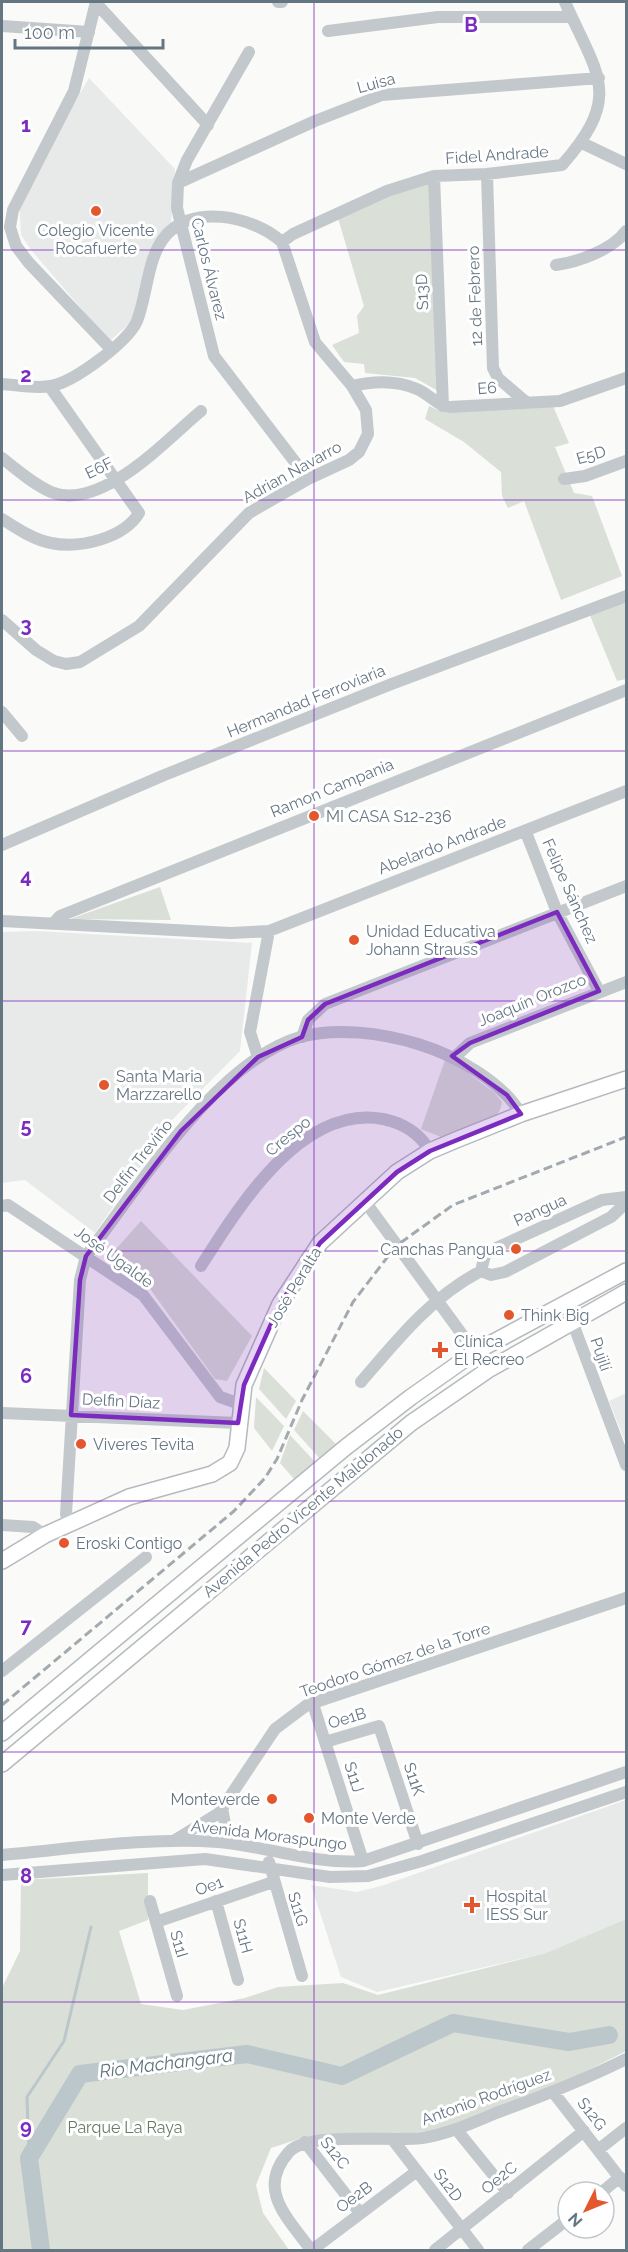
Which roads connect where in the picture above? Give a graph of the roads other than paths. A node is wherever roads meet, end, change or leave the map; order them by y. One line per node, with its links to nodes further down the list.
1 (95, 2): 6 (street); 9 (street)
2 (565, 2): 3 (street, Fidel Andrade)
3 (571, 17): 5 (street); 8 (street, Fidel Andrade)
4 (2, 26): 6 (street)
5 (328, 31)
6 (89, 32): 15 (street)
7 (249, 52): 9 (street, Carlos Álvarez)
8 (599, 78): 10 (street, Fidel Andrade); 14 (street, Luisa)
9 (207, 125): 14 (street, Carlos Álvarez)
10 (582, 143): 11 (street); 12 (street, Fidel Andrade)
11 (627, 164)
12 (487, 174): 13 (street, Fidel Andrade); 25 (street, 12 de Febrero)
13 (434, 176): 18 (street, Fidel Andrade); 26 (street, S13D)
14 (178, 183): 16 (street, Carlos Álvarez)
15 (7, 210): 20 (street)
16 (180, 224): 18 (street); 20 (street); 30 (street, Carlos Álvarez)
17 (627, 231): 19 (street)
18 (282, 242): 23 (street, Adrian Navarro)
19 (556, 265)
20 (111, 349): 24 (street)
21 (627, 378): 25 (street, E6)
22 (2, 384): 24 (street)
23 (352, 386): 26 (street); 30 (street, Adrian Navarro)
24 (50, 387): 32 (street)
25 (526, 402): 26 (street, E6)
26 (443, 406)
27 (201, 411): 32 (street, E6F)
28 (2, 458): 32 (street, E6F)
29 (627, 461): 31 (street, E5D)
30 (308, 479): 35 (street, Adrian Navarro)
31 (564, 479)
32 (116, 481): 33 (street)
33 (2, 519)
34 (627, 596): 41 (street, Hermandad Ferroviaria)
35 (2, 620)
36 (627, 690): 45 (street, Ramon Campania)
37 (2, 712): 38 (street)
38 (22, 736)
39 (627, 790): 46 (street, Abelardo Andrade)
40 (527, 835): 43 (street, Felipe Sánchez)
41 (2, 845)
42 (627, 886): 43 (street)
43 (557, 912): 48 (street, Felipe Sánchez); 49 (street)
44 (2, 921): 45 (street)
45 (53, 924): 46 (street)
46 (269, 931): 50 (street)
47 (627, 982): 48 (street, Joaquín Orozco)
48 (600, 992): 51 (street, Joaquín Orozco)
49 (302, 1037): 50 (street, Delfín Treviño); 51 (street, Delfín Treviño)
50 (258, 1057): 59 (street, Delfín Treviño)
51 (455, 1058): 53 (street, Delfín Treviño)
52 (627, 1079): 53 (main road, José Peralta)
53 (522, 1114): 54 (main road, José Peralta)
54 (430, 1151): 56 (main road, José Peralta); 60 (street, Crespo)
55 (627, 1197): 61 (street, Pangua)
56 (364, 1200): 64 (street); 69 (main road, José Peralta)
57 (627, 1203): 61 (street, Pangua)
58 (2, 1206): 59 (street, José Ugalde)
59 (86, 1256): 69 (street, José Ugalde); 71 (street, Delfín Treviño)
60 (201, 1266)
61 (481, 1271): 64 (street, Pangua)
62 (627, 1271): 66 (main road, Avenida Pedro Vicente Maldonado)
63 (627, 1292): 65 (main road, Avenida Pedro Vicente Maldonado)
64 (436, 1300): 66 (street); 68 (street, Pangua)
65 (572, 1321): 67 (main road, Avenida Pedro Vicente Maldonado); 73 (street, Pujilí)
66 (475, 1352): 67 (street); 83 (main road, Avenida Pedro Vicente Maldonado)
67 (488, 1370): 85 (main road, Avenida Pedro Vicente Maldonado)
68 (361, 1382)
69 (240, 1404): 72 (main road, José Peralta)
70 (2, 1413): 71 (street, Delfin Díaz)
71 (71, 1415): 72 (street, Delfin Díaz); 75 (street, Delfín Treviño)
72 (238, 1423): 75 (main road, José Peralta)
73 (627, 1465)
74 (2, 1525): 76 (street)
75 (69, 1525): 76 (main road, José Peralta)
76 (45, 1535): 78 (main road, José Peralta)
77 (146, 1557): 80 (street)
78 (2, 1561)
79 (627, 1598): 81 (street, Teodoro Gómez de la Torre)
80 (2, 1671)
81 (313, 1704): 84 (street, S11J); 88 (street, Teodoro Gómez de la Torre)
82 (379, 1726): 84 (street, Oe1B); 91 (street, S11K)
83 (2, 1733)
84 (325, 1742): 95 (street, S11J)
85 (2, 1764)
86 (627, 1772): 91 (street, Avenida Moraspungo)
87 (627, 1792): 96 (street, Avenida Moraspungo)
88 (221, 1810): 89 (street, Teodoro Gómez de la Torre); 90 (street, Teodoro Gómez de la Torre); 92 (street)
89 (172, 1841): 90 (street, Avenida Moraspungo); 94 (street, Avenida Moraspungo)
90 (193, 1841): 92 (street, Avenida Moraspungo)
91 (418, 1844): 95 (street, Avenida Moraspungo)
92 (241, 1845): 93 (street, Avenida Moraspungo)
93 (270, 1850): 95 (street, Avenida Moraspungo); 96 (street, S11G)
94 (2, 1855)
95 (363, 1861)
96 (269, 1868): 97 (street, Avenida Moraspungo); 98 (street, S11G)
97 (2, 1875)
98 (273, 1882): 100 (street, Oe1); 102 (street, S11G)
99 (150, 1901): 101 (street, S11I)
100 (216, 1901): 101 (street, Oe1); 103 (street, S11H)
101 (156, 1922): 104 (street, S11I)
102 (302, 1976)
103 (238, 1980)
104 (177, 1996)
105 (627, 2059): 106 (street, Antonio Rodríguez)
106 (553, 2091): 108 (street, Antonio Rodríguez); 109 (street, S12G)
107 (627, 2128): 112 (street)
108 (456, 2129): 110 (street, Antonio Rodríguez); 115 (street)
109 (584, 2132): 112 (street, S12G); 115 (street, Oe2C)
110 (393, 2140): 111 (street, Antonio Rodríguez); 113 (street, S12D)
111 (305, 2142): 116 (street, S12C); 119 (street)
112 (598, 2150): 114 (street, S12G)
113 (417, 2171): 116 (street, Oe2B); 118 (street, S12D)
114 (623, 2182)
115 (508, 2193): 118 (street, Oe2C)
116 (360, 2213): 119 (street, Oe2B)
117 (556, 2228): 122 (street)
118 (462, 2230): 120 (street, Oe2C); 121 (street, S12D)
119 (312, 2250)
120 (435, 2250)
121 (478, 2250)
122 (528, 2250)

